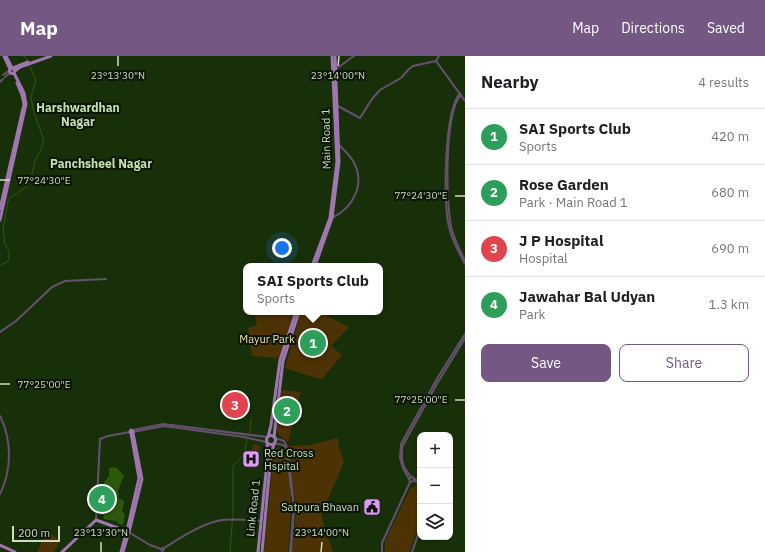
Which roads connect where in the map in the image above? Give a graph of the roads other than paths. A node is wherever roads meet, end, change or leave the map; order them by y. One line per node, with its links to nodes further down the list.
1 (5, 56): 10 (main road)
2 (45, 56): 8 (main road)
3 (51, 56): 8 (main road)
4 (333, 56): 9 (main road, Main Road 1); 15 (main road, Main Road 1)
5 (354, 56): 9 (street)
6 (440, 56): 7 (street)
7 (436, 60): 13 (street); 15 (street)
8 (30, 62): 10 (main road)
9 (335, 70): 15 (main road, Main Road 1)
10 (12, 71): 11 (street); 12 (street); 17 (main road); 19 (main road)
11 (3, 74)
12 (0, 82)
13 (460, 94): 14 (street); 20 (street); 23 (street)
14 (465, 101)
15 (335, 105): 16 (main road, Main Road 1); 21 (main road, Main Road 1)
16 (338, 145): 18 (main road, Main Road 1); 18 (street)
17 (0, 209)
18 (332, 218): 22 (main road, Main Road 1)
19 (0, 220)
20 (465, 261)
21 (313, 263)
22 (317, 263)
23 (465, 264)
24 (106, 279): 27 (street)
25 (295, 315): 33 (main road)
26 (298, 315): 34 (main road)
27 (0, 332)
28 (465, 334): 30 (street)
29 (465, 338): 30 (street)
30 (426, 400): 37 (street)
31 (0, 416): 40 (street)
32 (132, 432): 33 (street); 35 (street); 41 (street); 43 (main road)
33 (267, 437): 34 (main road); 35 (main road, Link Road 1)
34 (275, 438): 36 (main road, Link Road 1); 52 (street)
35 (266, 442): 36 (main road); 42 (main road, Link Road 1)
36 (274, 444): 51 (main road, Link Road 1); 52 (street)
37 (410, 479): 38 (street); 38 (street); 53 (street)
38 (414, 480): 39 (street)
39 (417, 481)
40 (0, 494)
41 (96, 520): 43 (main road); 48 (main road)
42 (261, 521): 46 (street); 50 (main road, Link Road 1)
43 (128, 533): 46 (street); 49 (main road)
44 (417, 538): 54 (street)
45 (0, 545): 47 (main road)
46 (163, 550)
47 (15, 552)
48 (62, 552)
49 (122, 552)
50 (258, 552)
51 (262, 552)
52 (291, 552)
53 (382, 552)
54 (412, 552)

